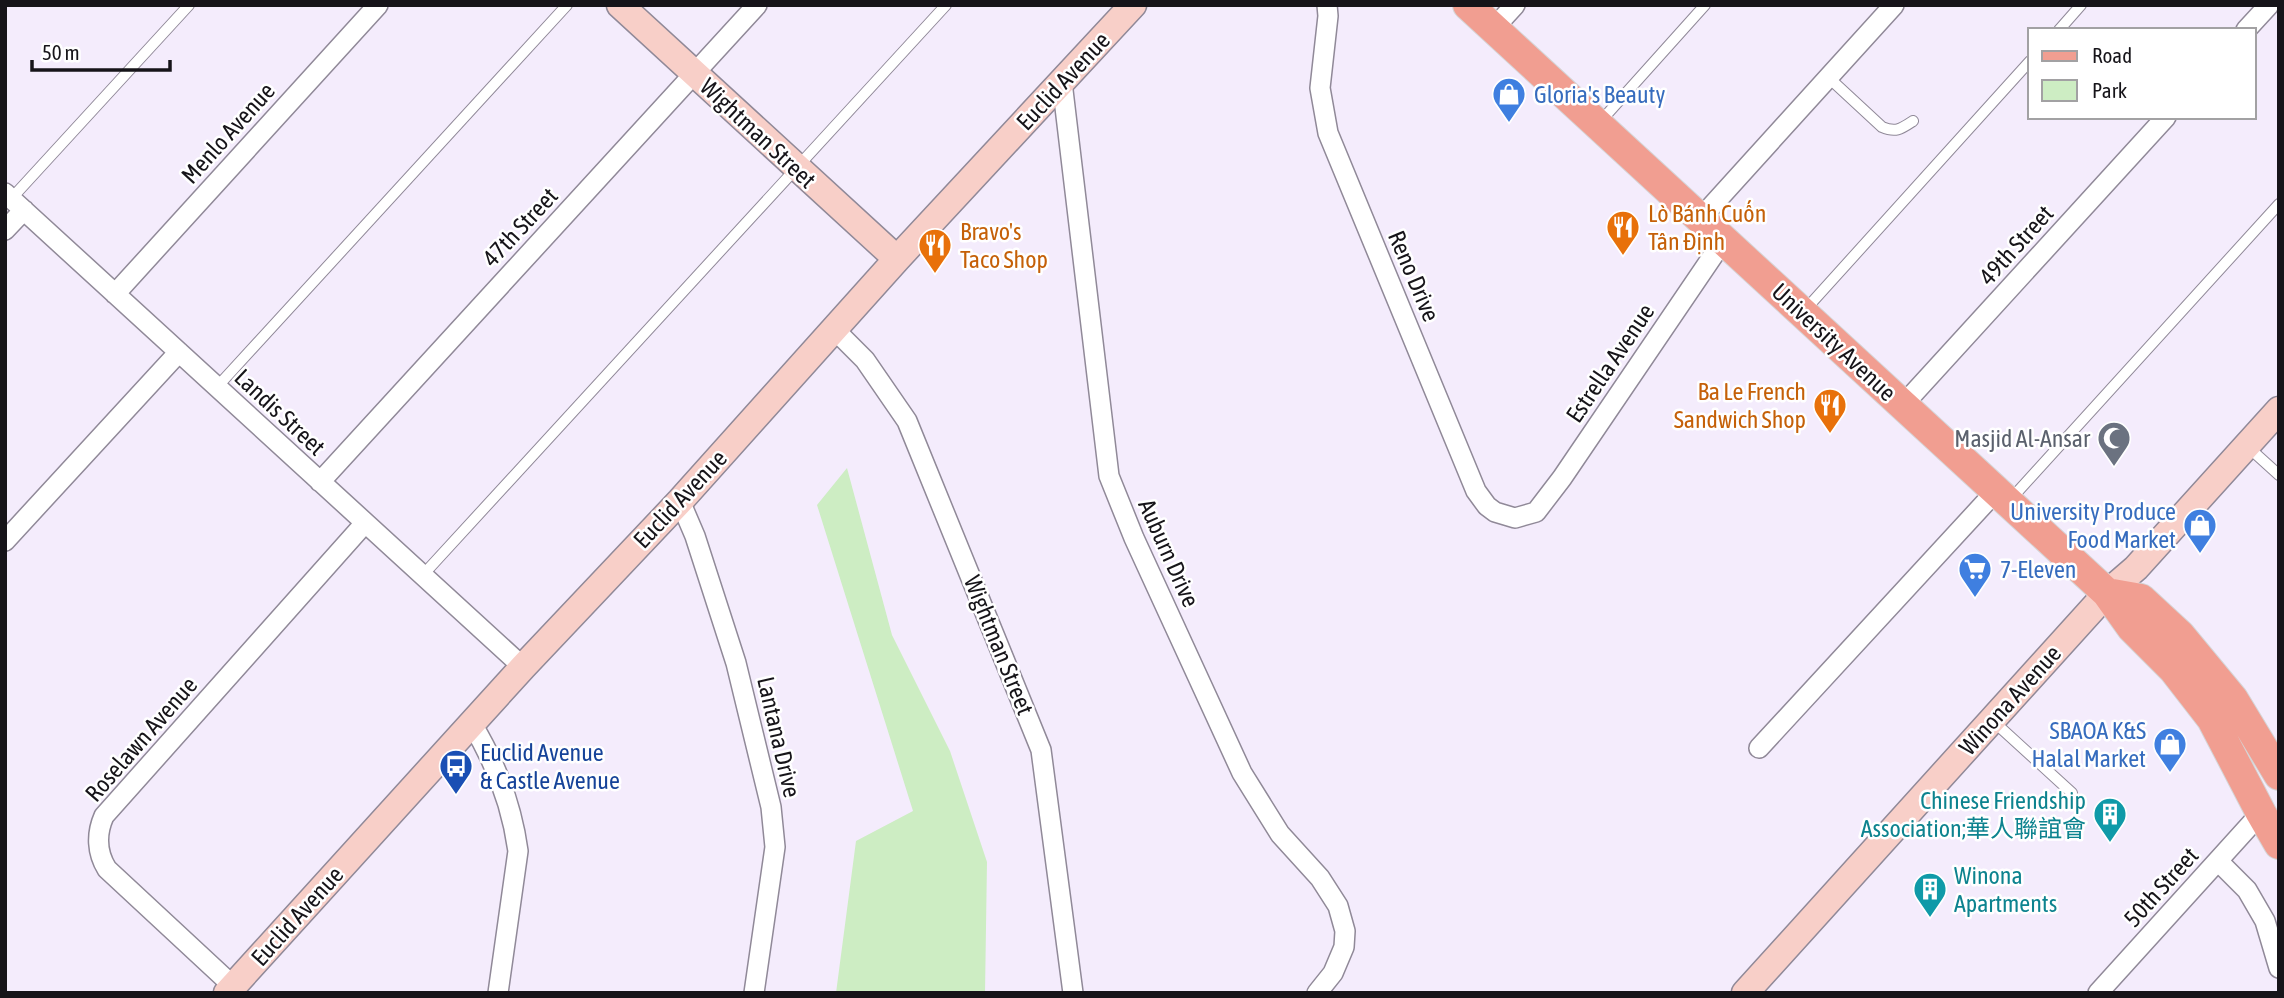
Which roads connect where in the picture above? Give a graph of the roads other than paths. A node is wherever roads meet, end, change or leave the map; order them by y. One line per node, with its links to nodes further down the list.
1 (189, 5): 26 (lane)
2 (378, 5): 32 (street, Menlo Avenue)
3 (567, 5): 36 (lane)
4 (620, 5): 19 (main road, Wightman Street)
5 (757, 5): 19 (street, 47th Street)
6 (946, 5): 25 (lane)
7 (1133, 5): 21 (main road, Euclid Avenue)
8 (1327, 5): 44 (street, Reno Drive)
9 (1468, 5): 17 (main road, University Avenue)
10 (1515, 5): 17 (street)
11 (1705, 5): 24 (lane)
12 (1894, 5): 20 (street)
13 (2081, 5): 15 (lane)
14 (2269, 5): 16 (street)
15 (2061, 28)
16 (2248, 28)
17 (1493, 29): 24 (main road, University Avenue)
18 (2028, 63): 33 (lane)
19 (694, 73): 25 (main road, Wightman Street); 41 (street, 47th Street)
20 (1828, 77): 23 (lane); 28 (street)
21 (1062, 82): 31 (main road, Euclid Avenue); 65 (street, Auburn Drive)
22 (2164, 119): 37 (street, 49th Street)
23 (1913, 121)
24 (1598, 125): 28 (main road, University Avenue)
25 (796, 168): 31 (main road, Wightman Street); 47 (lane)
26 (13, 201): 29 (street); 32 (street, Landis Street)
27 (2279, 204): 42 (lane)
28 (1700, 219): 30 (main road, University Avenue)
29 (5, 230)
30 (1723, 240): 33 (main road, University Avenue); 44 (street, Estrella Avenue)
31 (897, 259): 34 (main road, Euclid Avenue)
32 (115, 294): 35 (street, Landis Street)
33 (1802, 313): 37 (main road, University Avenue)
34 (835, 330): 43 (main road, Euclid Avenue); 64 (street, Wightman Street)
35 (179, 352): 36 (street, Landis Street); 46 (street)
36 (217, 387): 41 (street, Landis Street)
37 (1903, 405): 42 (main road, University Avenue)
38 (2279, 410): 39 (main road, Winona Avenue)
39 (2247, 445): 40 (lane); 48 (main road, Winona Avenue)
40 (2279, 475)
41 (320, 482): 45 (street, Landis Street)
42 (2002, 496): 48 (main road, University Avenue); 54 (street)
43 (680, 501): 49 (main road, Euclid Avenue); 63 (street, Lantana Drive)
44 (1536, 512)
45 (365, 523): 47 (street, Landis Street); 61 (street, Roselawn Avenue)
46 (5, 541)
47 (422, 576): 49 (street, Landis Street)
48 (2107, 593): 50 (main road, University Avenue); 51 (main road); 52 (main road, Winona Avenue)
49 (523, 667): 53 (main road, Euclid Avenue)
50 (2174, 670): 51 (main road); 57 (main road, University Avenue)
51 (2233, 699): 55 (main road)
52 (1992, 720): 56 (lane); 66 (main road, Winona Avenue)
53 (471, 724): 61 (main road, Euclid Avenue); 62 (street)
54 (1759, 748)
55 (2279, 775)
56 (2073, 793)
57 (2270, 815): 58 (main road, University Avenue); 59 (street, 50th Street)
58 (2279, 844)
59 (2218, 861): 60 (street); 67 (street, 50th Street)
60 (2279, 968)
61 (230, 989)
62 (498, 993)
63 (754, 993)
64 (1073, 993)
65 (1317, 993)
66 (1745, 993)
67 (2098, 993)

